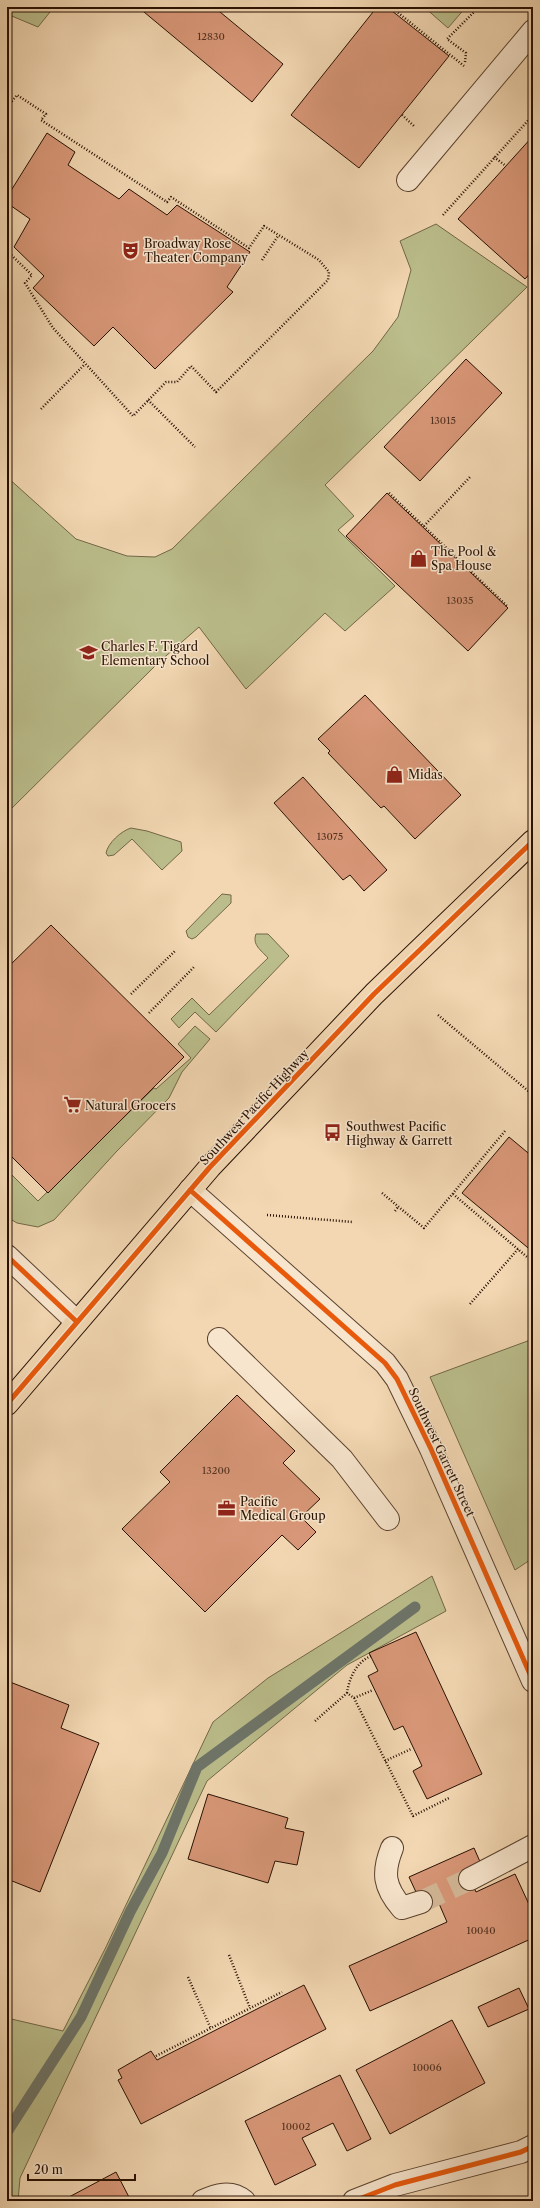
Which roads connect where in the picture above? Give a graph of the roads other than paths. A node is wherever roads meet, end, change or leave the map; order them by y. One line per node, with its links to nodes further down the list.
1 (533, 31): 2 (street)
2 (408, 180)
3 (533, 841): 4 (highway, Southwest Pacific Highway)
4 (190, 1190): 6 (highway, Southwest Pacific Highway); 10 (street, Southwest Garrett Street)
5 (7, 1256): 6 (street)
6 (77, 1322): 8 (highway, Southwest Pacific Highway)
7 (219, 1339): 9 (street)
8 (7, 1404)
9 (388, 1519)
10 (533, 1680)
11 (533, 1846): 13 (street)
12 (392, 1848): 14 (street)
13 (470, 1879)
14 (421, 1902)
15 (533, 2146): 18 (street)
16 (203, 2201): 17 (street)
17 (244, 2201)
18 (354, 2201)

